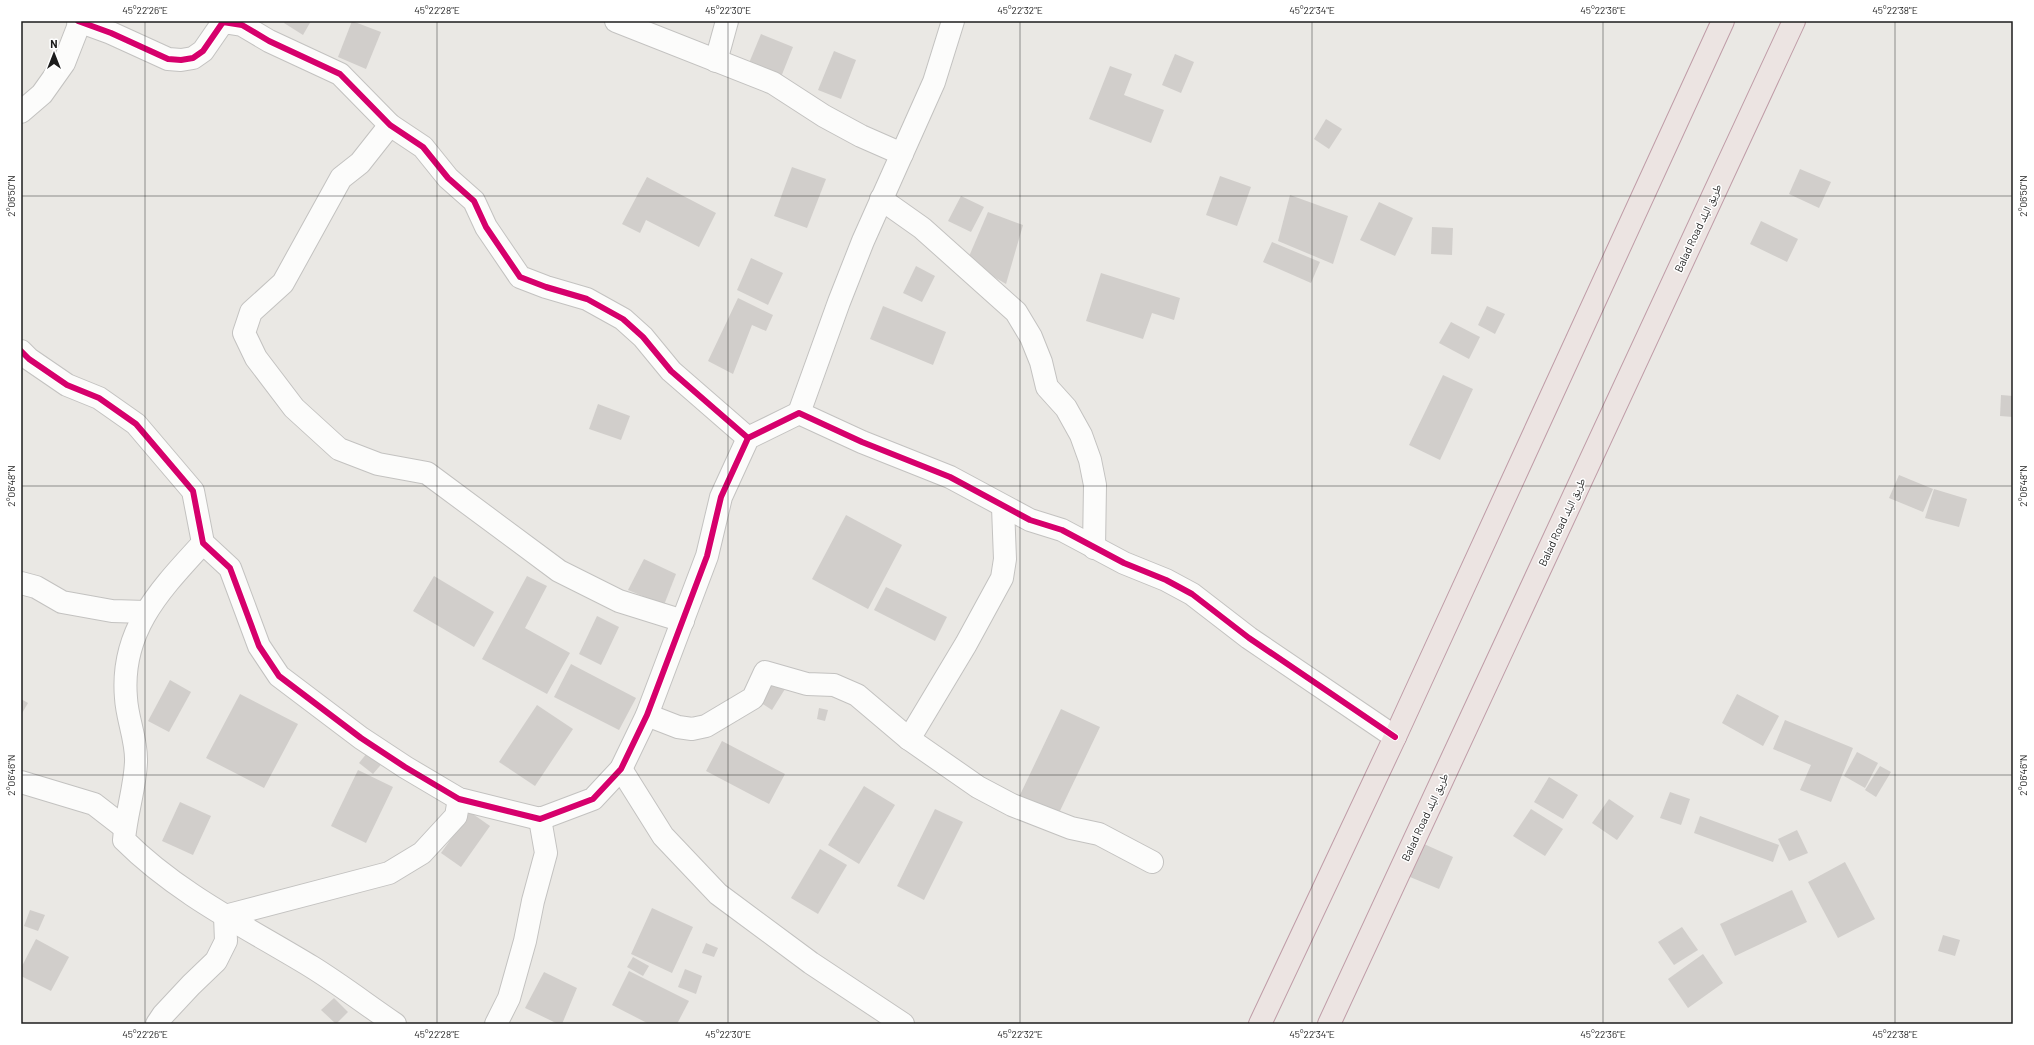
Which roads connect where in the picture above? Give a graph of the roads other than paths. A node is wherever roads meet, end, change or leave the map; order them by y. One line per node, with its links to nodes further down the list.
1 (79, 21): 8 (street); 9 (street)
2 (616, 21): 7 (street)
3 (727, 21): 7 (street)
4 (953, 21): 10 (street)
5 (1723, 21): 22 (highway)
6 (1794, 21): 36 (highway, Balad Road طريق البلد)
7 (716, 61): 10 (street)
8 (21, 112)
9 (390, 125): 14 (street); 20 (street)
10 (902, 154): 11 (street)
11 (881, 199): 13 (street); 17 (street)
12 (21, 350): 16 (street)
13 (799, 413): 14 (street); 15 (street)
14 (748, 438): 20 (street)
15 (1003, 507): 17 (street); 23 (street)
16 (203, 543): 19 (street); 26 (street)
17 (1094, 548): 22 (street)
18 (21, 583): 19 (street)
19 (146, 612): 28 (street)
20 (683, 621): 21 (street)
21 (648, 715): 23 (street); 24 (street)
22 (1395, 737): 35 (highway)
23 (909, 739): 29 (street)
24 (621, 768): 27 (street); 34 (street)
25 (21, 782): 28 (street)
26 (459, 799): 27 (street); 30 (street)
27 (540, 819): 33 (street)
28 (125, 828): 30 (street)
29 (1152, 862)
30 (225, 916): 31 (street); 32 (street)
31 (157, 1024)
32 (395, 1024)
33 (496, 1024)
34 (903, 1024)
35 (1260, 1024)
36 (1329, 1024)

